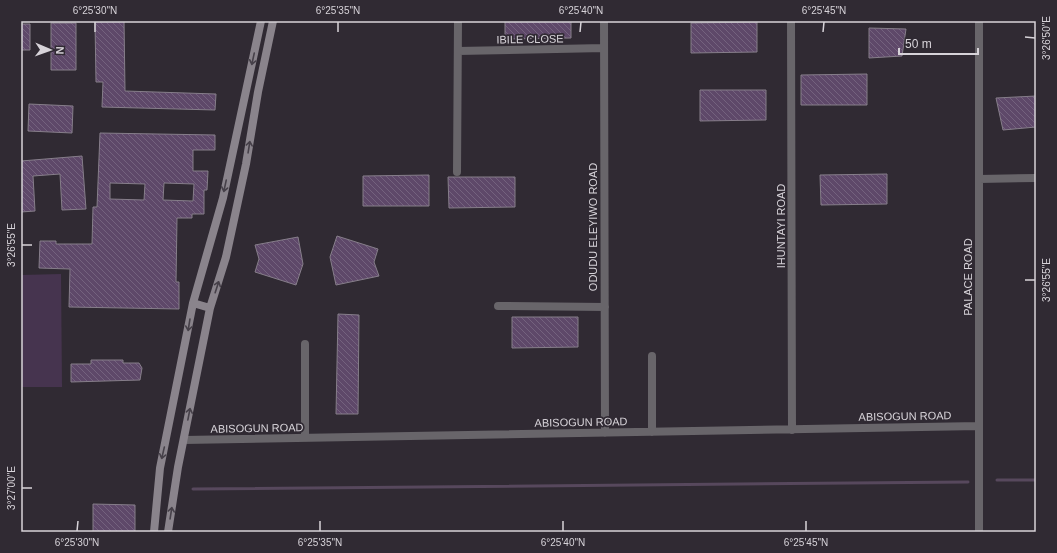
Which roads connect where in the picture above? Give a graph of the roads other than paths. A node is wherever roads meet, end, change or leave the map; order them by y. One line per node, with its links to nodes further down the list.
1 (261, 21): 12 (street, one-way to 12)
2 (273, 21): 15 (street, one-way to 2)
3 (458, 21): 8 (street)
4 (604, 21): 7 (street, ODUDU ELEYIWO ROAD)
5 (791, 21): 19 (street, IHUNTAYI ROAD)
6 (979, 21): 11 (street, PALACE ROAD)
7 (604, 48): 8 (street, IBILE CLOSE); 14 (street, ODUDU ELEYIWO ROAD)
8 (458, 51): 9 (street)
9 (457, 172)
10 (1036, 178): 11 (street)
11 (979, 179): 18 (street, PALACE ROAD)
12 (193, 303): 15 (street); 24 (street, one-way to 24)
13 (498, 306): 14 (street)
14 (605, 307): 21 (street, ODUDU ELEYIWO ROAD)
15 (210, 308): 23 (street, one-way to 15)
16 (306, 344): 22 (street)
17 (652, 356): 20 (street)
18 (979, 426): 19 (street, ABISOGUN ROAD); 26 (street, PALACE ROAD)
19 (792, 430): 20 (street, ABISOGUN ROAD)
20 (652, 432): 21 (street, ABISOGUN ROAD)
21 (605, 433): 22 (street, ABISOGUN ROAD)
22 (305, 438): 23 (street, ABISOGUN ROAD)
23 (184, 440): 25 (street, one-way to 23)
24 (154, 532)
25 (168, 532)
26 (978, 532)

